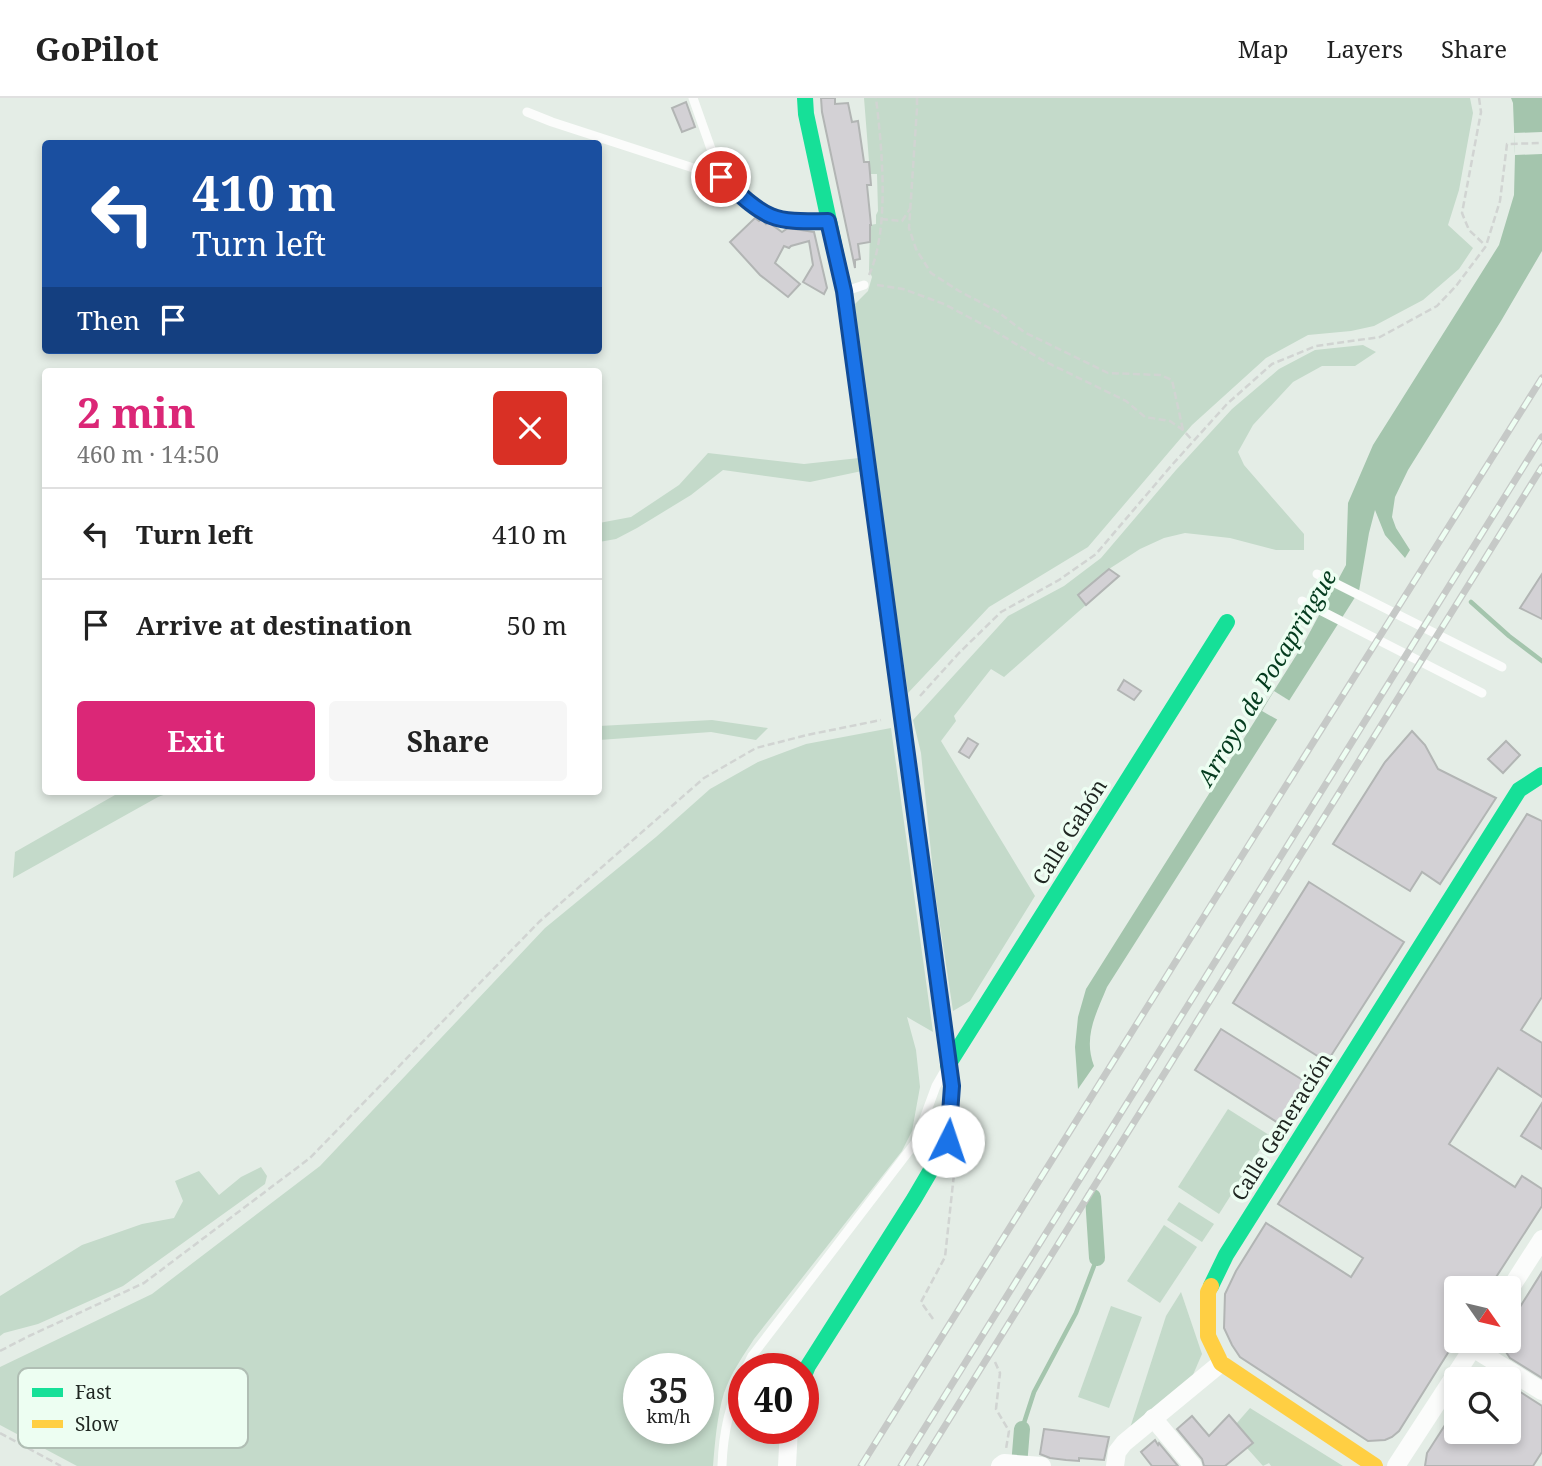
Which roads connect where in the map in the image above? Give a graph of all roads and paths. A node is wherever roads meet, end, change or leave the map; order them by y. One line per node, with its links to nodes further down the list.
1 (693, 98): 8 (lane)
2 (805, 98): 11 (street)
3 (876, 98): 10 (path)
4 (917, 98): 9 (path)
5 (1479, 98): 12 (path)
6 (527, 112): 8 (lane)
7 (1542, 143): 12 (path)
8 (721, 177): 11 (lane)
9 (911, 208): 10 (path); 15 (path)
10 (881, 219): 13 (path)
11 (828, 221): 14 (street)
12 (1486, 246): 16 (path)
13 (864, 285): 14 (lane); 15 (path)
14 (844, 291): 22 (street)
15 (1182, 430): 16 (path)
16 (1194, 441): 22 (path)
17 (1317, 573): 20 (lane)
18 (1302, 601): 21 (lane)
19 (1227, 622): 24 (street, Calle Gabón)
20 (1502, 667)
21 (1482, 693)
22 (901, 716): 24 (street); 29 (path)
23 (1542, 775): 35 (street, Calle Generación)
24 (948, 1065): 30 (lane); 31 (street)
25 (956, 1167): 28 (path)
26 (1542, 1239): 27 (street)
27 (1518, 1276)
28 (933, 1319)
29 (0, 1351)
30 (754, 1353)
31 (816, 1353)
32 (1470, 1353): 50 (street)
33 (1489, 1353): 36 (street)
34 (995, 1362): 43 (path)
35 (1221, 1363): 37 (street); 49 (street)
36 (1542, 1391)
37 (1153, 1418): 47 (street); 48 (street)
38 (728, 1420): 45 (lane)
39 (0, 1433): 40 (path)
40 (18, 1443)
41 (788, 1444): 46 (street)
42 (28, 1448): 44 (path)
43 (1017, 1465)
44 (61, 1466)
45 (722, 1466)
46 (787, 1466)
47 (1115, 1466)
48 (1192, 1466)
49 (1376, 1466)
50 (1396, 1466)

